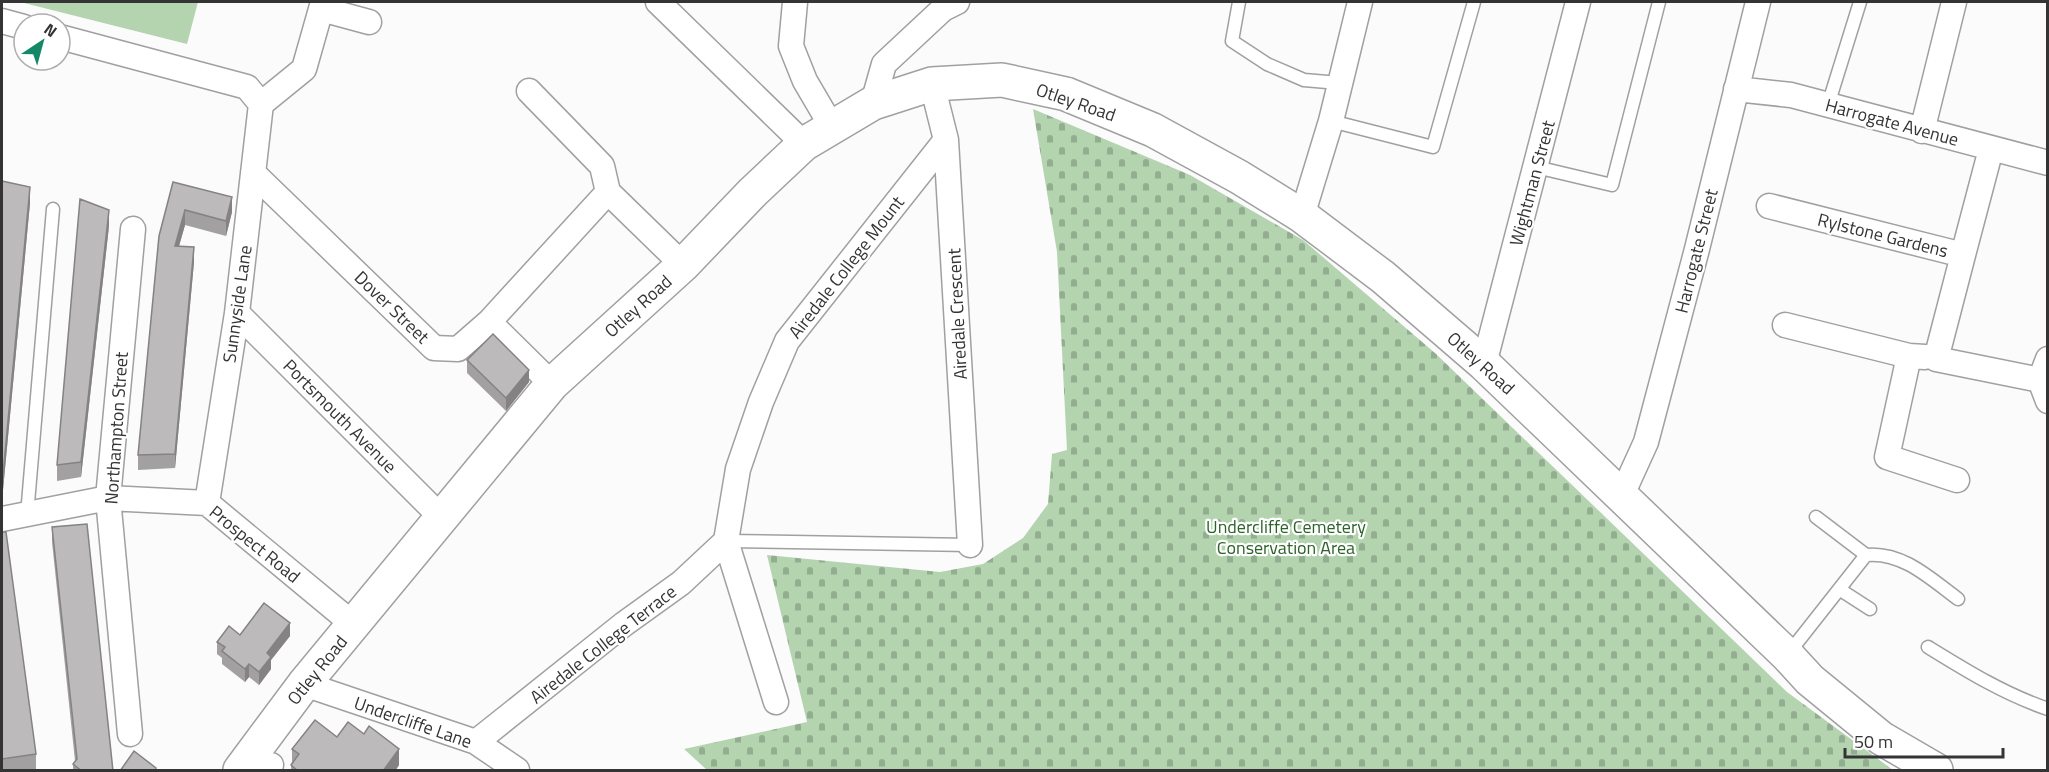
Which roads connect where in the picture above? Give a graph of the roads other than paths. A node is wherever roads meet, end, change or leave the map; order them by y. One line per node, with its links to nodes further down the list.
1 (658, 2): 26 (street)
2 (795, 2): 23 (street)
3 (957, 2): 19 (street)
4 (1239, 2): 15 (lane)
5 (1360, 2): 15 (street)
6 (1473, 2): 22 (lane)
7 (1578, 2): 29 (street, Wightman Street)
8 (1659, 2): 29 (lane)
9 (1758, 2): 17 (street, Harrogate Street)
10 (1860, 2): 21 (lane)
11 (1954, 2): 24 (street)
12 (322, 5): 13 (street); 20 (street)
13 (369, 22)
14 (72, 40): 20 (street)
15 (1339, 83): 22 (street)
16 (932, 84): 19 (main road, Otley Road); 25 (street, Airedale Crescent); 34 (main road, Otley Road)
17 (1736, 89): 21 (street, Harrogate Avenue); 47 (street, Harrogate Street)
18 (530, 91): 31 (street)
19 (873, 103): 23 (main road, Otley Road)
20 (261, 104): 30 (street, Sunnyside Lane)
21 (1828, 105): 24 (street, Harrogate Avenue)
22 (1331, 121): 34 (street)
23 (832, 127): 26 (main road, Otley Road)
24 (1922, 130): 27 (street, Harrogate Avenue)
25 (946, 140): 54 (street, Airedale College Mount); 55 (street, Airedale Crescent)
26 (804, 144): 37 (main road, Otley Road)
27 (1991, 149): 28 (street, Harrogate Avenue); 36 (street)
28 (2048, 163)
29 (1536, 167): 43 (street, Wightman Street)
30 (253, 173): 38 (street, Sunnyside Lane); 39 (street, Dover Street)
31 (608, 192): 37 (street); 39 (street, Dover Street)
32 (1769, 206): 36 (street, Rylstone Gardens)
33 (53, 209): 50 (lane)
34 (1302, 216): 43 (main road, Otley Road)
35 (133, 229): 48 (street, Northampton Street)
36 (1963, 255): 42 (street, Rylstone Gardens)
37 (683, 265): 45 (main road, Otley Road)
38 (237, 313): 49 (street, Sunnyside Lane); 51 (street, Portsmouth Avenue)
39 (489, 322): 45 (street)
40 (1785, 325): 41 (street)
41 (1909, 356): 42 (street); 46 (street)
42 (1936, 359): 44 (street)
43 (1484, 364): 47 (main road, Otley Road)
44 (2045, 380)
45 (552, 384): 51 (main road, Otley Road)
46 (1958, 480)
47 (1621, 497): 62 (main road, Otley Road)
48 (108, 498): 49 (street, Prospect Road); 50 (street, Prospect Road); 66 (street, Northampton Street)
49 (207, 503): 60 (street, Prospect Road)
50 (27, 515): 53 (street, Prospect Road)
51 (442, 518): 60 (main road, Otley Road)
52 (1816, 518): 56 (lane)
53 (2, 519)
54 (726, 541): 55 (lane); 64 (street); 67 (street, Airedale College Terrace)
55 (970, 545)
56 (1866, 555): 57 (lane); 58 (lane)
57 (1839, 589): 59 (lane); 62 (lane)
58 (1958, 599)
59 (1870, 609)
60 (353, 624): 63 (main road, Otley Road)
61 (1928, 647): 65 (lane)
62 (1787, 655): 70 (main road, Otley Road)
63 (304, 684): 67 (street, Undercliffe Lane); 68 (main road, Otley Road)
64 (776, 702)
65 (2048, 709)
66 (130, 734)
67 (476, 742): 69 (street, Undercliffe Lane)
68 (260, 769)
69 (517, 771)
70 (1936, 771)

